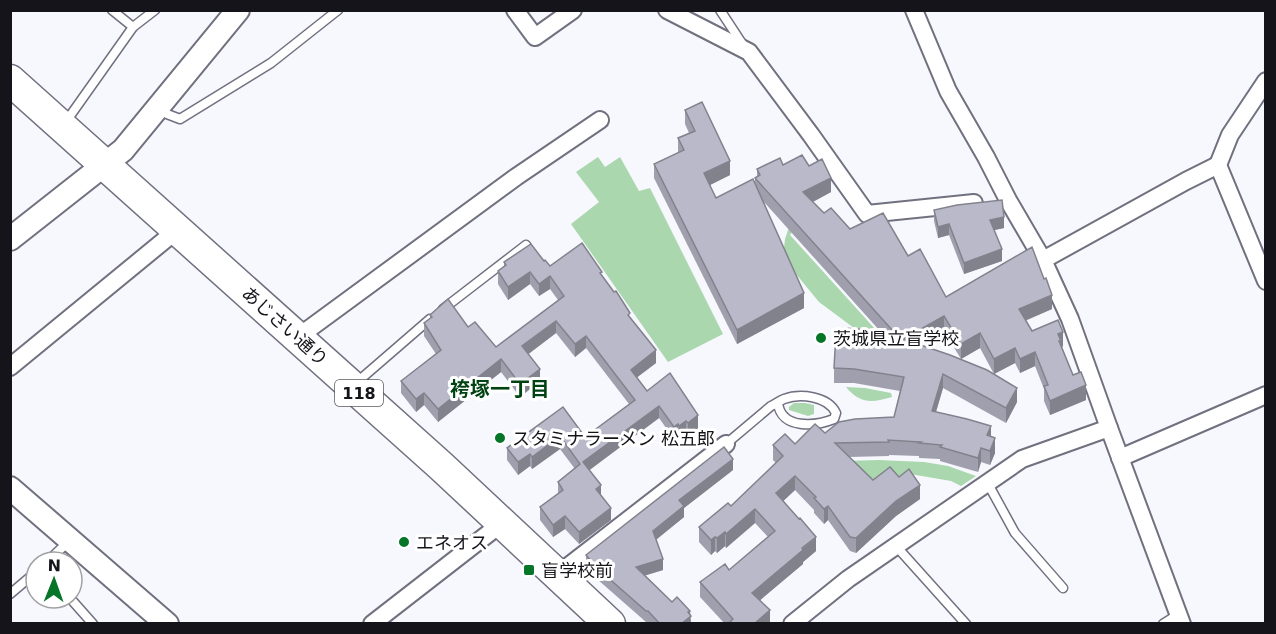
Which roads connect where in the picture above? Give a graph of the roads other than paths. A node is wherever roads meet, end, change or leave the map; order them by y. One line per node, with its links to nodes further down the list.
1 (112, 10): 10 (lane)
2 (155, 10): 10 (lane)
3 (238, 10): 14 (street)
4 (339, 10): 14 (lane)
5 (515, 10): 6 (street)
6 (573, 10)
7 (667, 10): 11 (street)
8 (720, 10): 11 (lane)
9 (914, 10): 19 (street)
10 (132, 27): 16 (lane)
11 (749, 52): 19 (street)
12 (10, 80): 16 (highway, あじさい通り / 118)
13 (1266, 81): 18 (street)
14 (159, 107): 17 (street)
15 (600, 120): 25 (street)
16 (63, 126): 17 (highway, あじさい通り / 118)
17 (106, 164): 20 (highway, あじさい通り / 118); 21 (street)
18 (1218, 165): 23 (street); 24 (street)
19 (996, 201): 23 (street)
20 (177, 230): 25 (highway, あじさい通り / 118); 26 (street)
21 (10, 239)
22 (526, 246): 27 (lane)
23 (1043, 260): 30 (street)
24 (1266, 281)
25 (298, 337): 27 (highway, あじさい通り / 118)
26 (10, 367)
27 (352, 386): 35 (highway, あじさい通り / 118)
28 (1266, 395): 32 (street)
29 (778, 403): 29 (lane); 31 (lane)
30 (1109, 428): 32 (street); 33 (street)
31 (726, 444): 39 (street)
32 (1120, 458): 44 (street)
33 (987, 481): 37 (street); 41 (lane)
34 (10, 488): 36 (street)
35 (502, 523): 39 (highway, あじさい通り / 118); 47 (street)
36 (71, 539): 38 (lane); 46 (street)
37 (896, 546): 49 (street); 50 (lane)
38 (60, 550)
39 (557, 575): 48 (highway, あじさい通り / 118)
40 (24, 582): 42 (lane)
41 (1063, 588)
42 (10, 594)
43 (81, 610): 45 (lane)
44 (1180, 619): 51 (lane)
45 (93, 624)
46 (167, 624)
47 (372, 624)
48 (610, 624)
49 (792, 624)
50 (966, 624)
51 (1163, 624)

